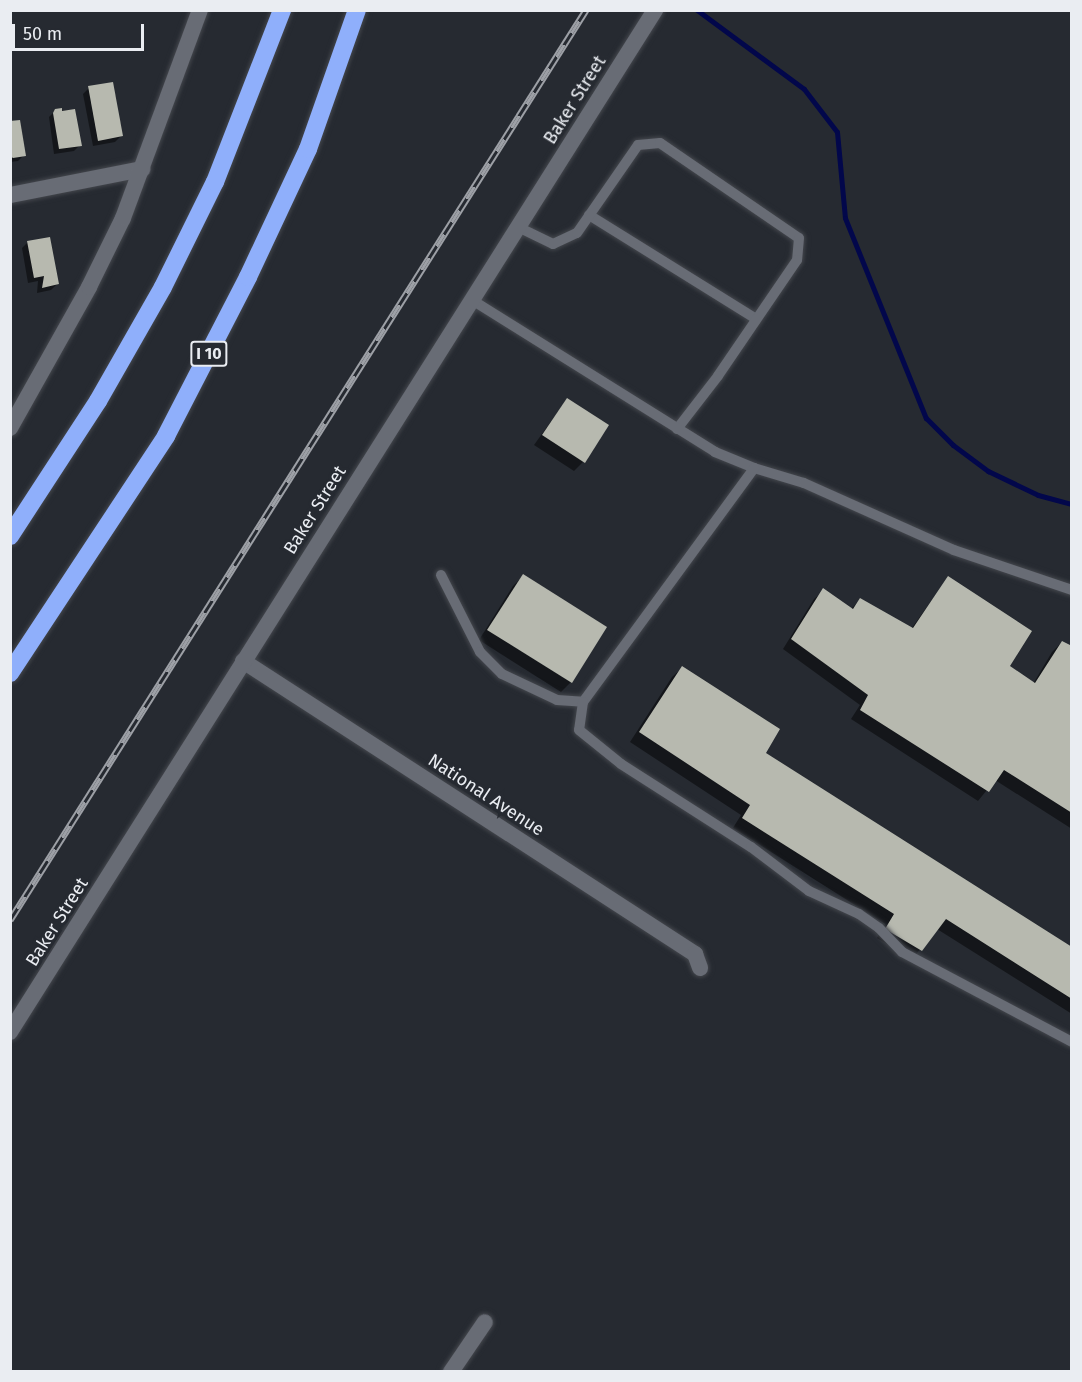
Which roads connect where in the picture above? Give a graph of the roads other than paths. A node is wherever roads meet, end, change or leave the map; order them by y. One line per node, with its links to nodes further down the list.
1 (200, 10): 5 (street)
2 (282, 10): 14 (highway)
3 (357, 10): 18 (highway, I 10)
4 (655, 10): 8 (street, Baker Street)
5 (142, 170): 6 (street); 11 (street)
6 (10, 195)
7 (589, 215): 8 (lane); 10 (lane); 10 (lane)
8 (518, 227): 9 (street, Baker Street)
9 (471, 300): 12 (lane); 17 (street, Baker Street)
10 (756, 319): 12 (lane)
11 (10, 428)
12 (677, 429): 13 (lane)
13 (754, 468): 16 (lane); 19 (lane)
14 (10, 536)
15 (441, 575): 19 (lane)
16 (1071, 590)
17 (243, 661): 20 (street, National Avenue); 21 (street, Baker Street)
18 (10, 673)
19 (583, 702): 22 (lane)
20 (700, 968)
21 (10, 1032)
22 (1071, 1042)
23 (485, 1322): 24 (street)
24 (451, 1371)

